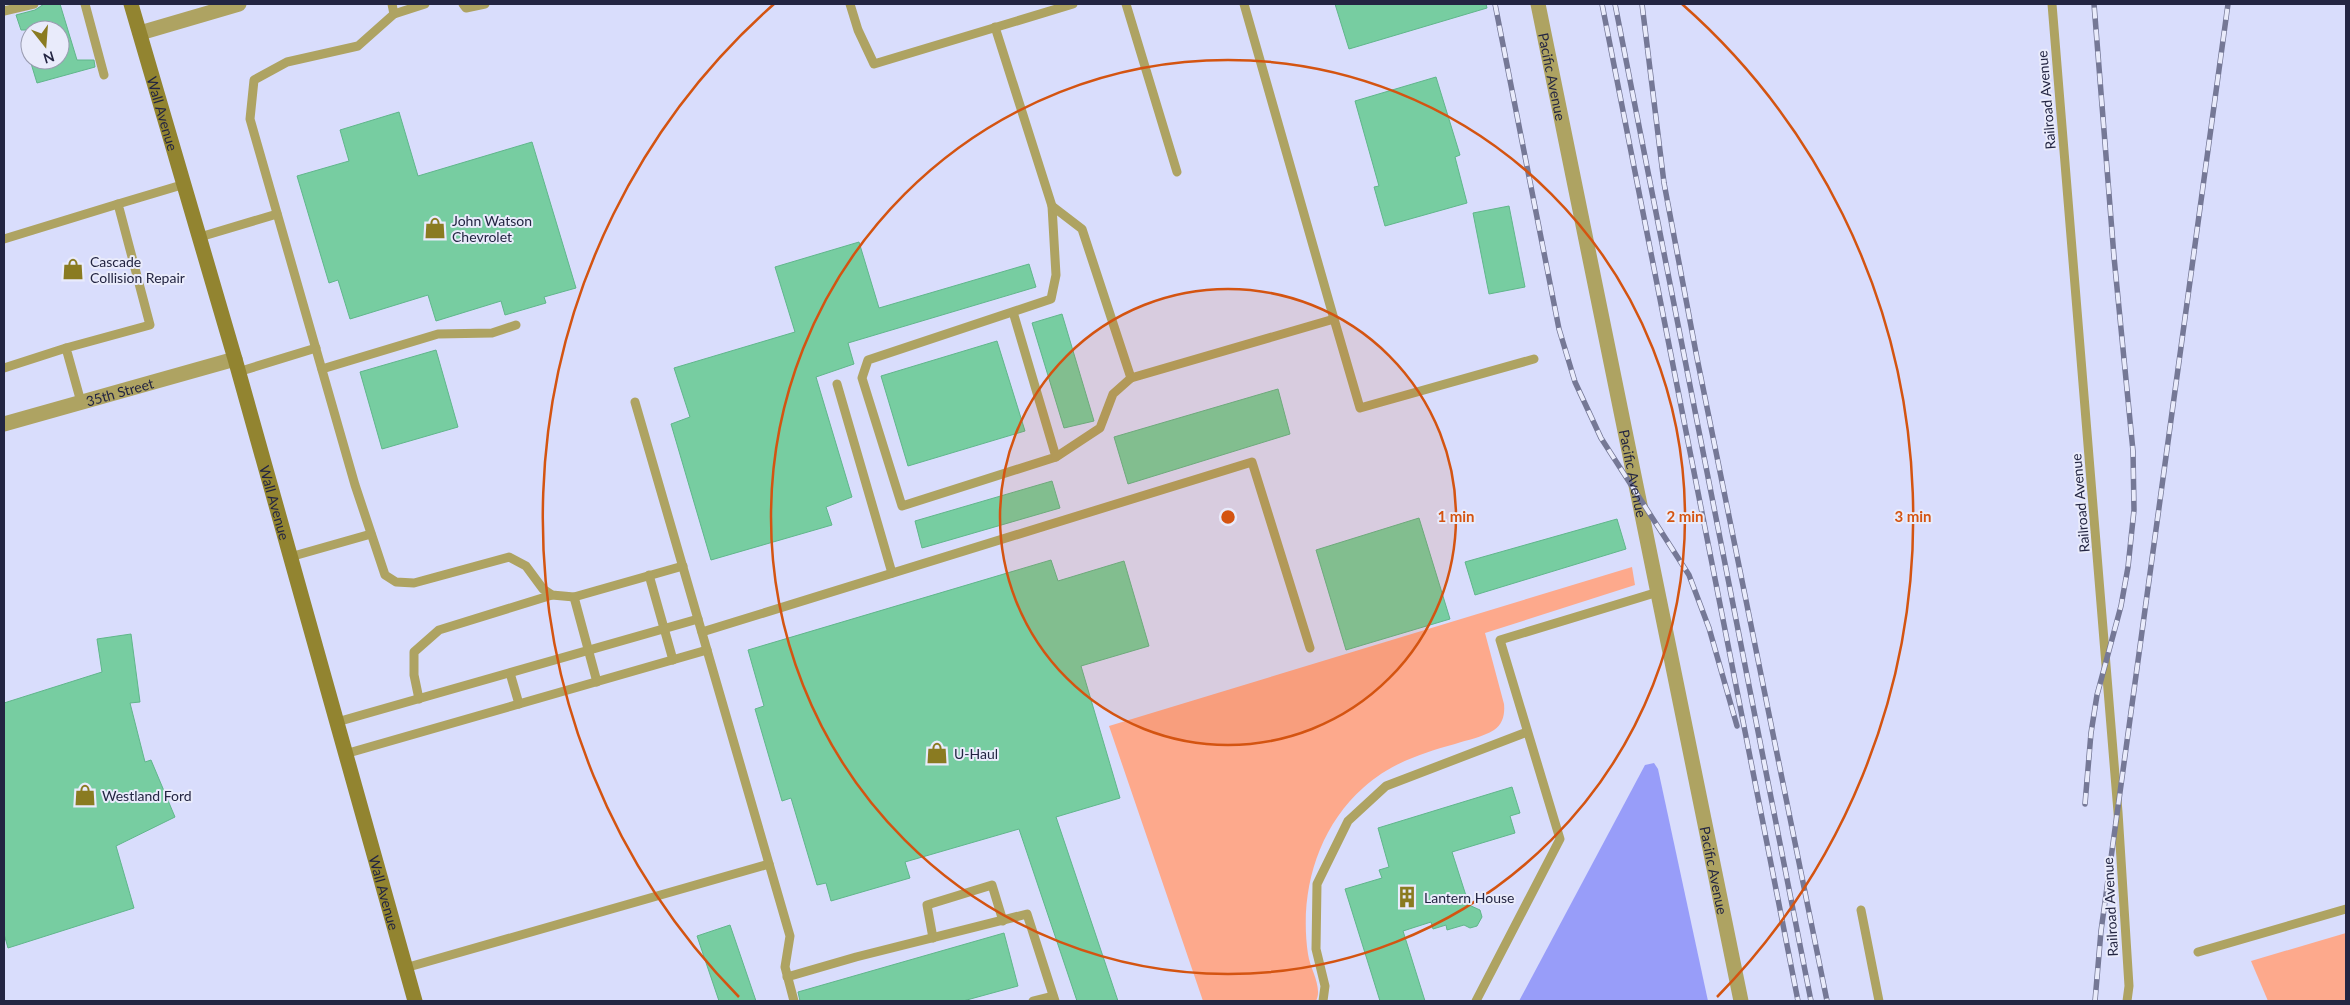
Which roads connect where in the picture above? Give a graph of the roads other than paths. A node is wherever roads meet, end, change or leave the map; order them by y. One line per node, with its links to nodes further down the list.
1 (34, 4): 15 (lane)
2 (85, 4): 19 (lane)
3 (131, 4): 18 (main road, Wall Avenue)
4 (239, 4): 18 (street)
5 (392, 4): 16 (lane)
6 (425, 4): 16 (lane)
7 (463, 4): 8 (lane)
8 (485, 4)
9 (850, 4): 17 (lane)
10 (1073, 4): 17 (lane)
11 (1126, 4): 20 (lane)
12 (1244, 4): 28 (lane)
13 (1538, 4): 47 (street, Pacific Avenue)
14 (2052, 4): 80 (lane, Railroad Avenue)
15 (4, 11)
16 (394, 14): 24 (lane)
17 (996, 27): 23 (lane)
18 (140, 33): 21 (main road, Wall Avenue)
19 (104, 75)
20 (1177, 172)
21 (184, 184): 22 (lane); 25 (main road, Wall Avenue)
22 (118, 204): 26 (lane); 30 (lane)
23 (1052, 206): 27 (lane); 36 (lane)
24 (277, 214): 25 (lane); 31 (lane)
25 (200, 237): 33 (main road, Wall Avenue)
26 (4, 239)
27 (1013, 312): 41 (lane); 41 (lane)
28 (1334, 319): 32 (lane); 36 (lane)
29 (516, 325): 35 (lane)
30 (66, 348): 34 (lane); 38 (lane)
31 (316, 348): 33 (lane); 35 (lane)
32 (1534, 359)
33 (236, 366): 38 (street, 35th Street); 43 (main road, Wall Avenue)
34 (4, 368)
35 (322, 369): 42 (lane)
36 (1131, 378): 41 (lane)
37 (836, 384): 45 (lane)
38 (82, 402): 40 (street, 35th Street)
39 (635, 402): 44 (lane)
40 (4, 424)
41 (1056, 457)
42 (371, 534): 43 (lane); 48 (lane)
43 (290, 557): 61 (main road, Wall Avenue)
44 (683, 566): 46 (lane); 50 (lane)
45 (892, 573): 52 (lane); 53 (lane)
46 (650, 576): 49 (lane); 51 (lane)
47 (1658, 592): 62 (lane); 78 (street, Pacific Avenue)
48 (552, 595): 49 (lane); 59 (lane)
49 (574, 597): 54 (lane)
50 (698, 619): 51 (lane); 52 (lane)
51 (665, 629): 54 (lane); 56 (lane)
52 (702, 632): 55 (lane)
53 (1310, 648)
54 (588, 650): 57 (lane); 58 (lane)
55 (707, 650): 56 (lane); 64 (lane)
56 (674, 660): 58 (lane)
57 (510, 673): 59 (lane); 60 (lane)
58 (597, 682): 60 (lane)
59 (419, 699): 61 (lane)
60 (519, 704): 63 (lane)
61 (336, 722): 63 (main road, Wall Avenue)
62 (1527, 732): 76 (lane); 77 (lane)
63 (345, 754): 70 (main road, Wall Avenue)
64 (770, 864): 70 (lane); 71 (lane)
65 (2346, 909): 69 (lane)
66 (1861, 910): 79 (lane)
67 (1002, 920): 68 (lane); 68 (lane); 72 (lane)
68 (933, 938): 71 (lane)
69 (2198, 952)
70 (405, 968): 73 (main road, Wall Avenue)
71 (787, 977): 74 (lane)
72 (1054, 998): 75 (lane)
73 (415, 1001)
74 (794, 1001)
75 (1033, 1001)
76 (1322, 1001)
77 (1476, 1001)
78 (1741, 1001)
79 (1879, 1001)
80 (2127, 1001)

